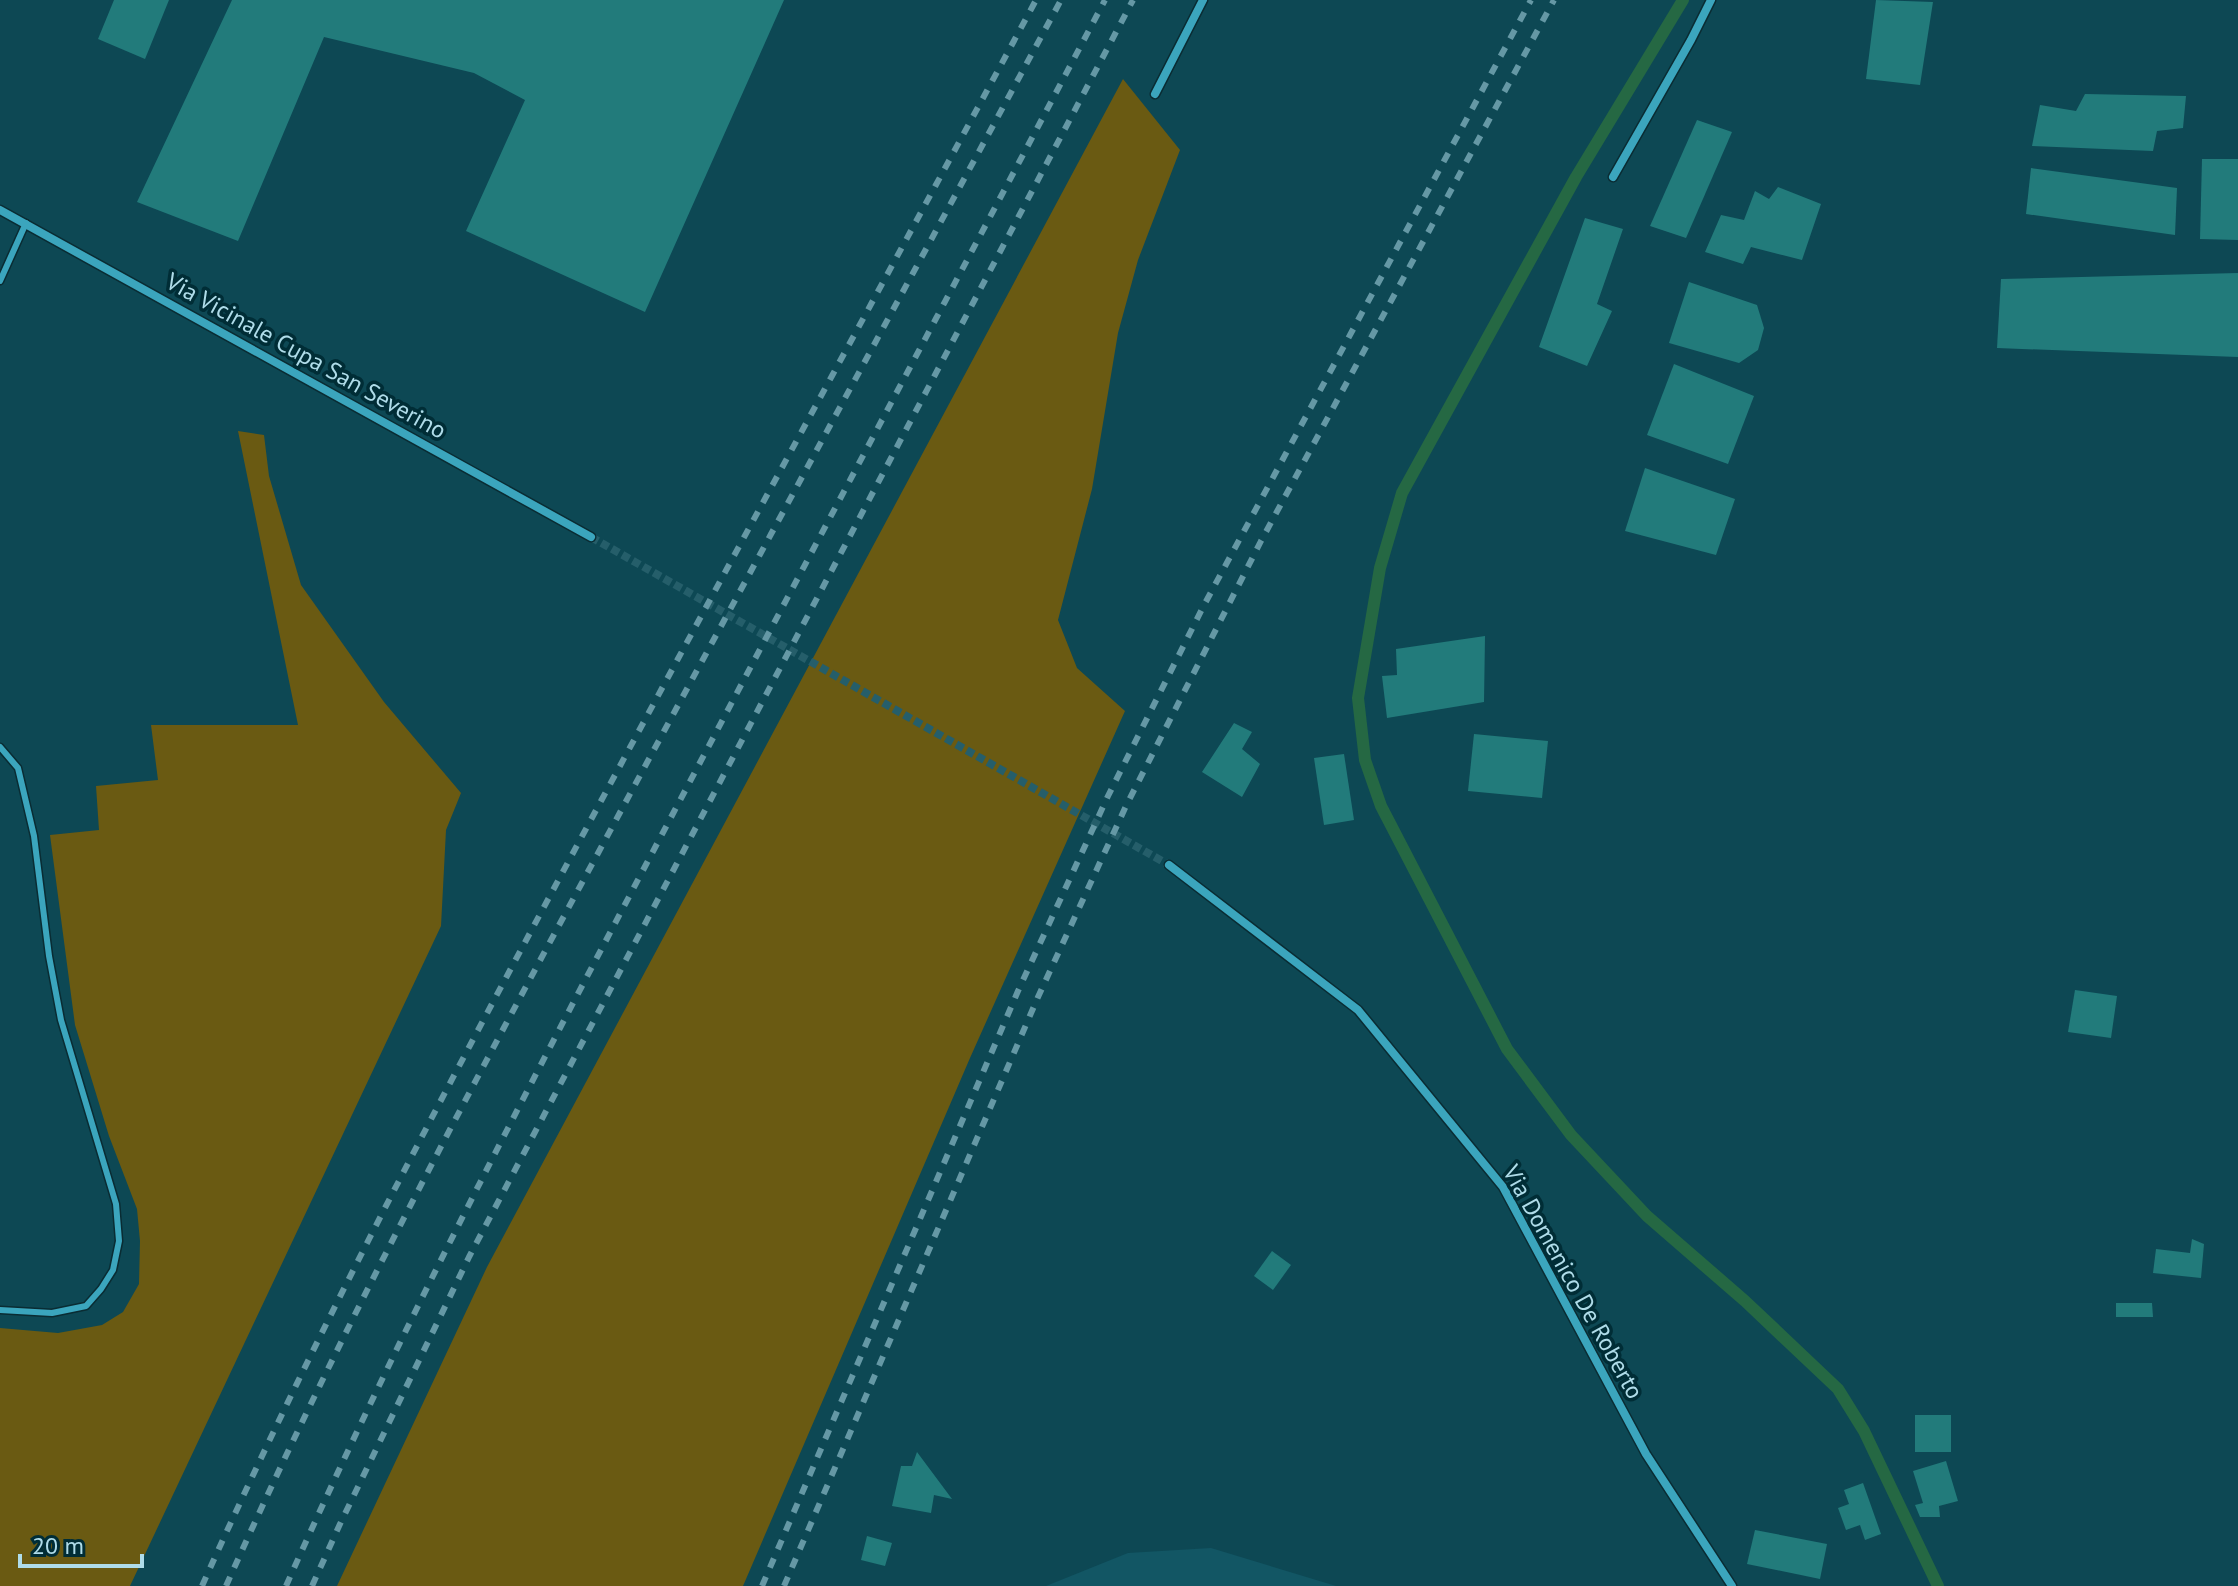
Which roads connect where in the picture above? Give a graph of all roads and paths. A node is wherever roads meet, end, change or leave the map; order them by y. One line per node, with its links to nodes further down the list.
1 (1203, 0): 3 (street)
2 (1711, 0): 4 (street)
3 (1155, 94)
4 (1613, 177)
5 (0, 210): 6 (street, Via Vicinale Cupa San Severino)
6 (26, 223): 7 (lane); 8 (street, Via Vicinale Cupa San Severino)
7 (0, 281)
8 (591, 537)
9 (0, 747): 11 (lane)
10 (1169, 865): 12 (street, Via Domenico De Roberto)
11 (0, 1310)
12 (1732, 1586)

